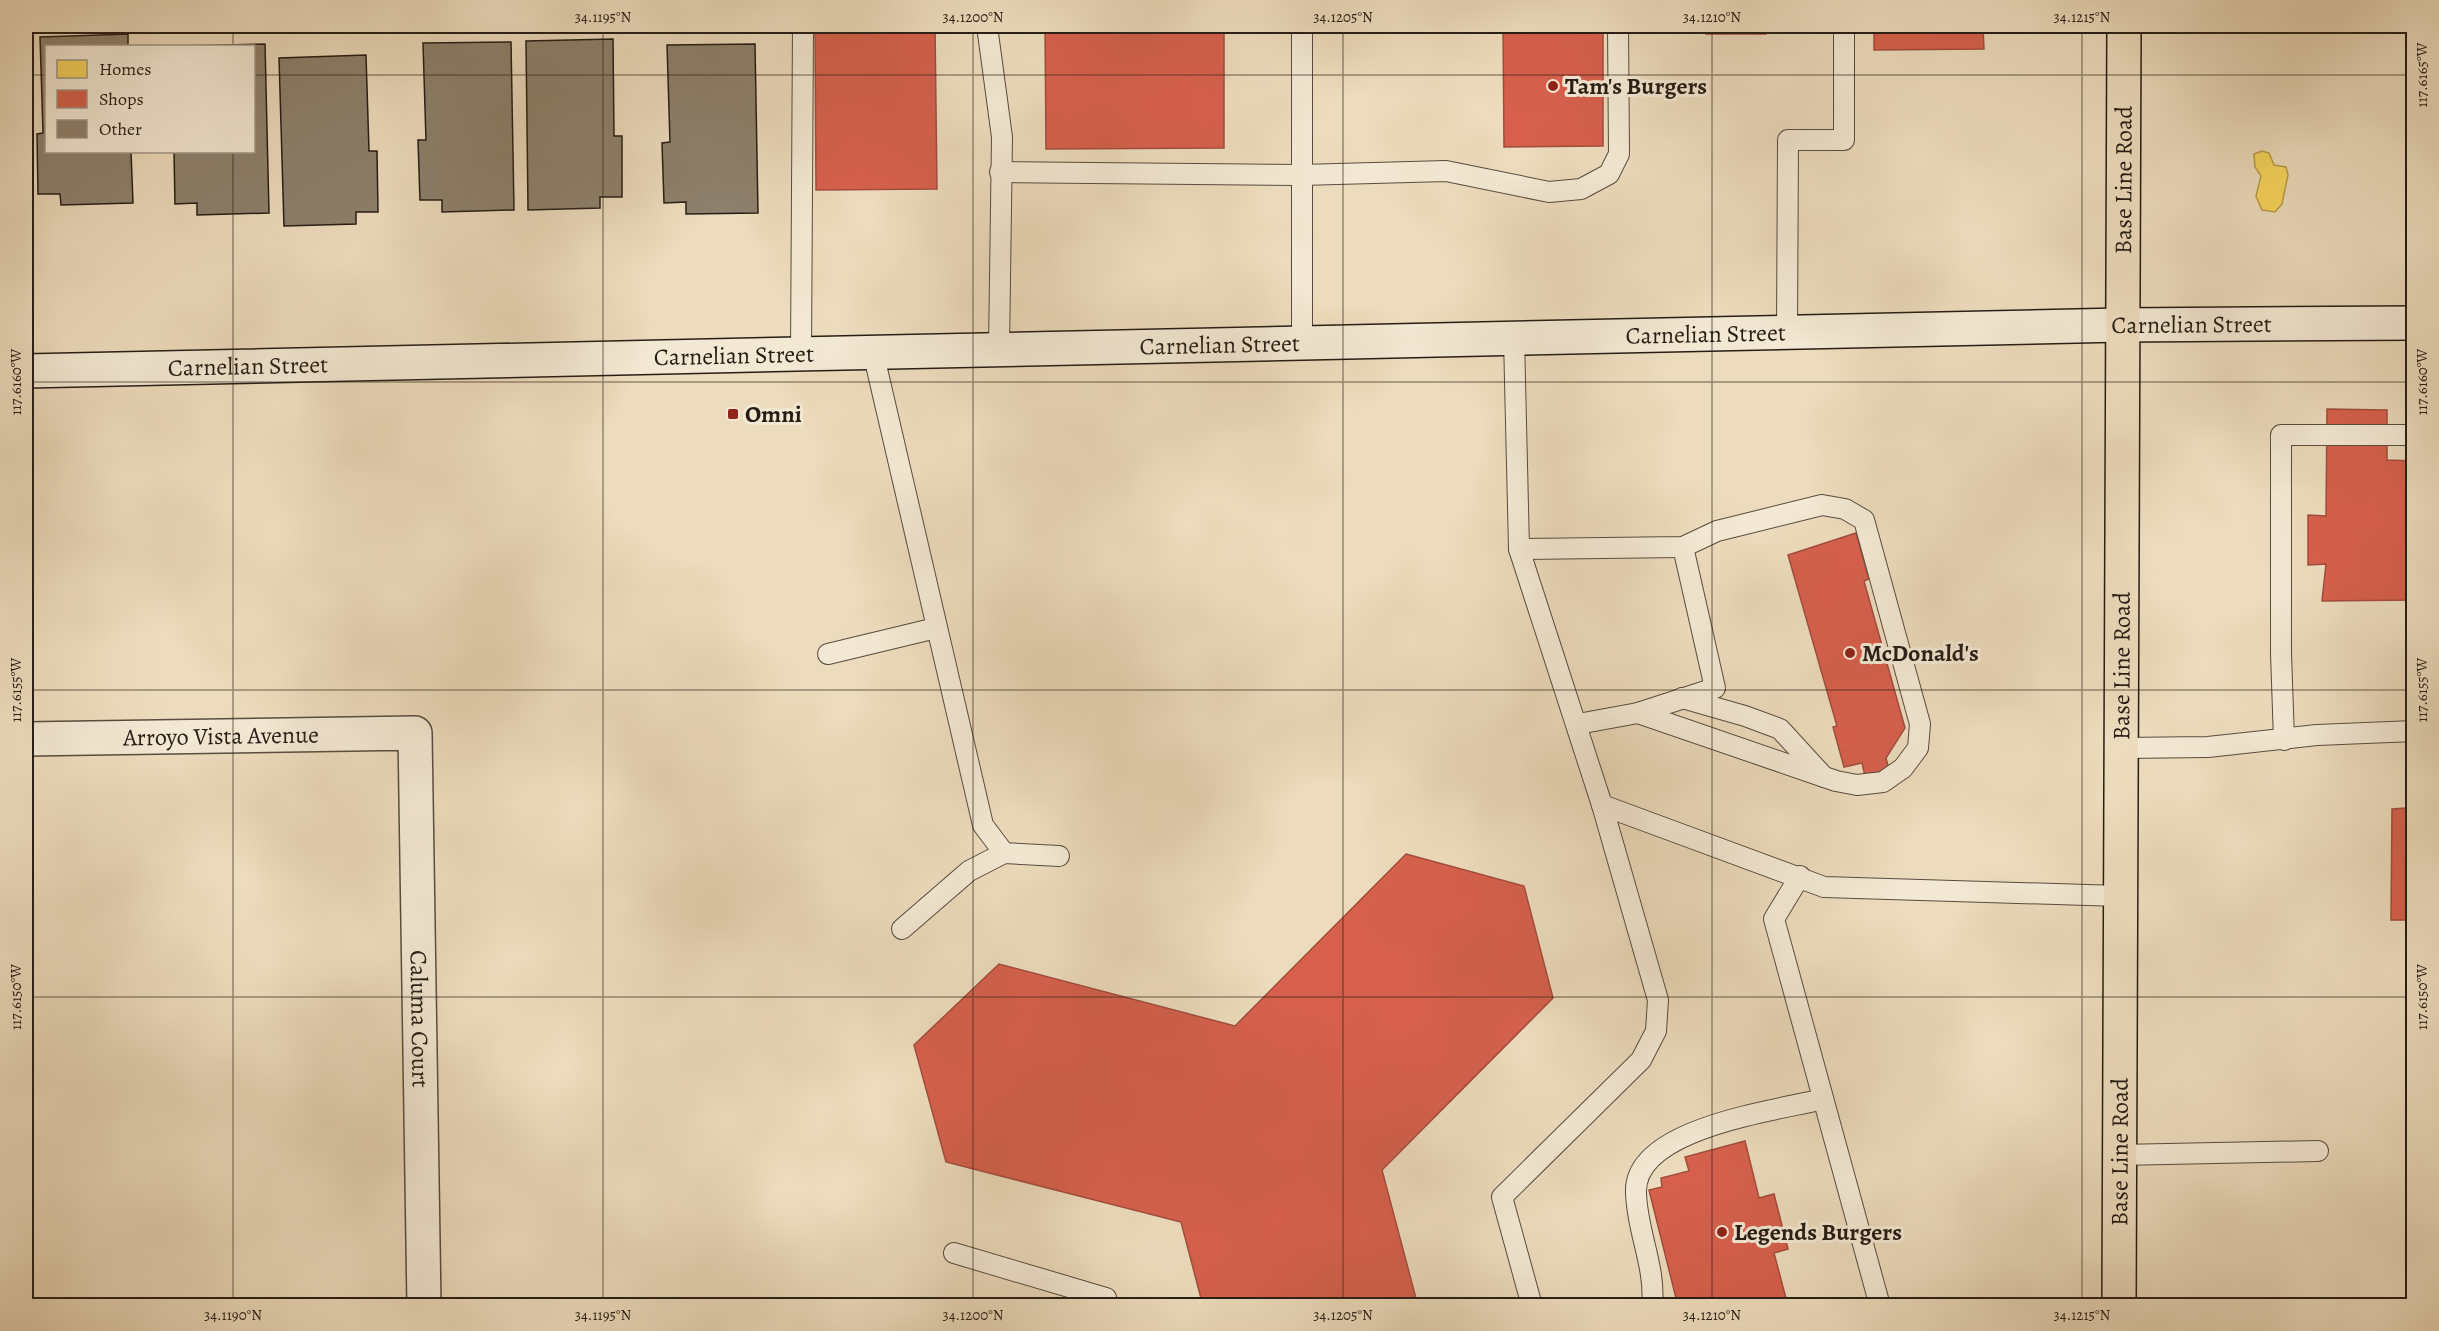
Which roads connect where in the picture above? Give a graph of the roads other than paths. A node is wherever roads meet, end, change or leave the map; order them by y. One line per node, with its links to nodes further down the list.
1 (803, 26): 16 (lane)
2 (987, 26): 7 (lane)
3 (1302, 26): 8 (lane)
4 (1618, 26): 8 (lane)
5 (1844, 26): 11 (lane)
6 (2124, 26): 10 (main road, Base Line Road)
7 (1000, 172): 8 (lane); 14 (lane)
8 (1301, 175): 13 (lane)
9 (2414, 323): 10 (main road, Carnelian Street)
10 (2121, 325): 11 (main road, Carnelian Street); 30 (main road, Base Line Road)
11 (1787, 332): 12 (main road, Carnelian Street)
12 (1514, 338): 13 (main road, Carnelian Street); 20 (lane)
13 (1302, 342): 14 (main road, Carnelian Street)
14 (999, 349): 15 (main road, Carnelian Street)
15 (873, 352): 16 (main road, Carnelian Street); 21 (lane)
16 (801, 354): 17 (main road, Carnelian Street)
17 (26, 371)
18 (2414, 435): 29 (lane)
19 (1683, 547): 20 (lane); 23 (lane); 31 (lane)
20 (1519, 549): 25 (lane)
21 (936, 628): 22 (lane); 33 (lane)
22 (828, 654)
23 (1682, 698): 24 (lane); 31 (lane)
24 (1638, 713): 25 (lane); 31 (lane)
25 (1578, 724): 32 (lane)
26 (2414, 731): 29 (lane)
27 (415, 733): 28 (main road, Arroyo Vista Avenue); 42 (main road, Caluma Court)
28 (26, 739)
29 (2284, 740): 30 (lane)
30 (2120, 748): 36 (main road, Base Line Road)
31 (1824, 777)
32 (1602, 805): 35 (lane); 44 (lane)
33 (1004, 853): 34 (lane); 37 (lane)
34 (1059, 856)
35 (1800, 876): 36 (lane); 38 (lane)
36 (2119, 896): 40 (main road, Base Line Road)
37 (902, 929)
38 (1823, 1099): 45 (lane); 46 (lane)
39 (2318, 1151): 40 (lane)
40 (2119, 1155): 47 (main road, Base Line Road)
41 (954, 1253): 43 (lane)
42 (424, 1305)
43 (1108, 1305)
44 (1532, 1305)
45 (1652, 1305)
46 (1880, 1305)
47 (2119, 1305)

